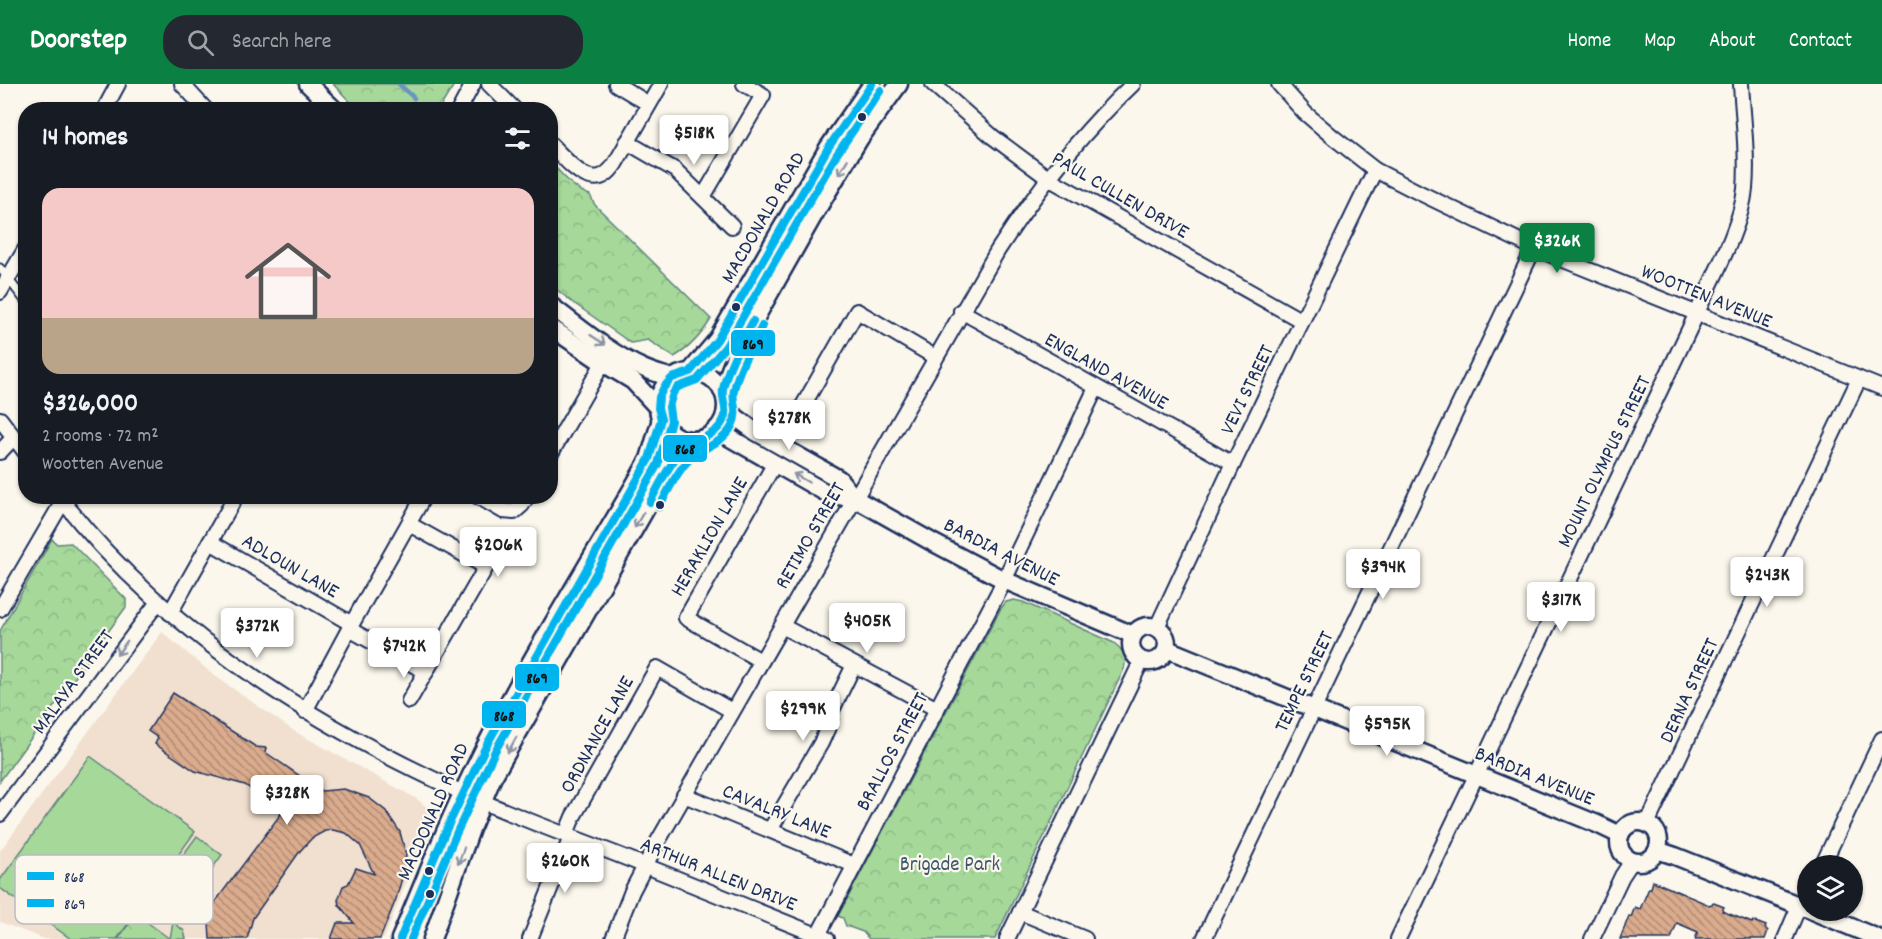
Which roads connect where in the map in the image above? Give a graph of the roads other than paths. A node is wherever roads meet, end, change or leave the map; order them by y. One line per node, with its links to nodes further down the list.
1 (118, 84): 15 (street)
2 (182, 84): 16 (street)
3 (309, 84): 17 (street)
4 (473, 84): 18 (street)
5 (489, 84): 19 (street)
6 (616, 84): 20 (street)
7 (661, 84): 20 (street)
8 (744, 84): 25 (street)
9 (872, 84): 39 (street, MACDONALD ROAD)
10 (899, 84): 44 (street, MACDONALD ROAD, one-way to 44)
11 (933, 84): 24 (street, PAUL CULLEN DRIVE)
12 (1133, 84): 24 (street, RETIMO STREET)
13 (1279, 84): 23 (street, WOOTTEN AVENUE)
14 (1741, 84): 34 (street, MOUNT OLYMPUS STREET)
15 (108, 102)
16 (199, 102)
17 (320, 102)
18 (463, 102)
19 (507, 102)
20 (649, 104): 21 (street)
21 (627, 142): 22 (street); 25 (street)
22 (558, 152)
23 (1375, 170): 27 (street, WOOTTEN AVENUE); 35 (street, VEVI STREET)
24 (1048, 178): 33 (street, RETIMO STREET); 35 (street, PAUL CULLEN DRIVE)
25 (703, 197): 26 (street)
26 (732, 226)
27 (1534, 248): 34 (street, WOOTTEN AVENUE); 80 (street, TEMPE STREET)
28 (18, 257): 29 (street)
29 (4, 274): 30 (street); 31 (lane)
30 (0, 292)
31 (18, 292)
32 (558, 311): 40 (street, one-way to 40)
33 (961, 311): 37 (street, RETIMO STREET); 42 (street, ENGLAND AVENUE)
34 (1697, 313): 41 (street, WOOTTEN AVENUE); 85 (street, MOUNT OLYMPUS STREET)
35 (1302, 321): 56 (street, VEVI STREET)
36 (558, 332): 38 (street)
37 (935, 357): 53 (street); 57 (street, RETIMO STREET)
38 (603, 363): 46 (street); 51 (street)
39 (690, 372): 40 (street); 44 (street)
40 (672, 378): 46 (street)
41 (1859, 379): 43 (street, WOOTTEN AVENUE); 90 (street, DERNA STREET)
42 (1096, 388): 56 (street, ENGLAND AVENUE); 66 (street, BRALLOS STREET)
43 (1882, 388)
44 (722, 391): 45 (street)
45 (726, 410): 48 (street); 53 (street, BARDIA AVENUE)
46 (659, 413): 50 (street); 86 (street, MACDONALD ROAD)
47 (0, 419): 49 (street)
48 (716, 430): 50 (street); 55 (street, BARDIA AVENUE)
49 (14, 437): 52 (street); 54 (street)
50 (697, 440): 88 (street, MACDONALD ROAD, one-way to 88)
51 (558, 441)
52 (18, 442)
53 (780, 446): 57 (street, BARDIA AVENUE)
54 (0, 452)
55 (775, 463): 57 (street, BARDIA AVENUE, one-way to 55); 76 (street, HERAKLION LANE)
56 (1233, 464): 72 (street, VEVI STREET)
57 (854, 498): 66 (street, BARDIA AVENUE); 71 (street, RETIMO STREET)
58 (60, 504): 68 (street)
59 (68, 504): 67 (street, ARTHUR ALLEN DRIVE)
60 (231, 504): 65 (street)
61 (420, 504): 64 (street)
62 (491, 504): 63 (street)
63 (523, 504)
64 (409, 524): 70 (street); 78 (street)
65 (210, 542): 69 (street); 70 (street, ADLOUN LANE)
66 (1004, 580): 73 (street, BARDIA AVENUE); 81 (street, BRALLOS STREET)
67 (158, 602): 69 (street, ARTHUR ALLEN DRIVE); 89 (street, MALAYA STREET, one-way to 89)
68 (0, 609)
69 (170, 613): 82 (street, ARTHUR ALLEN DRIVE)
70 (350, 626): 78 (street, ADLOUN LANE); 82 (street)
71 (782, 626): 76 (street, RETIMO STREET); 77 (street)
72 (1157, 627): 73 (street); 74 (street)
73 (1133, 635): 75 (street)
74 (1167, 649): 75 (street); 80 (street, BARDIA AVENUE)
75 (1142, 660): 100 (street)
76 (760, 662): 83 (street, RETIMO STREET)
77 (854, 665): 81 (street); 91 (street)
78 (426, 672): 79 (street)
79 (410, 701)
80 (1313, 709): 85 (street, BARDIA AVENUE); 110 (street, TEMPE STREET)
81 (937, 710): 98 (street, BRALLOS STREET)
82 (305, 711): 86 (street, ARTHUR ALLEN DRIVE)
83 (732, 711): 87 (street, RETIMO STREET); 93 (street, ORDNANCE LANE)
84 (1882, 739): 95 (street)
85 (1476, 775): 92 (street, BARDIA AVENUE); 111 (street, MOUNT OLYMPUS STREET)
86 (462, 793): 88 (street, ARTHUR ALLEN DRIVE); 104 (street, MACDONALD ROAD)
87 (684, 795): 91 (street, CAVALRY LANE); 97 (street, RETIMO STREET)
88 (482, 802): 93 (street, ARTHUR ALLEN DRIVE); 105 (street, MACDONALD ROAD, one-way to 105)
89 (0, 814)
90 (1647, 824): 92 (street); 94 (street)
91 (770, 830): 98 (street, CAVALRY LANE)
92 (1620, 835): 96 (street)
93 (568, 836): 97 (street, ARTHUR ALLEN DRIVE); 106 (street, ORDNANCE LANE)
94 (1657, 850): 96 (street); 99 (street)
95 (1827, 855)
96 (1632, 861): 112 (street)
97 (646, 865): 103 (street, ARTHUR ALLEN DRIVE); 107 (street, RETIMO STREET)
98 (854, 865): 103 (street, BRALLOS STREET)
99 (1797, 902)
100 (1020, 912): 108 (street); 109 (street)
101 (1797, 920): 113 (street)
102 (1841, 921): 114 (street)
103 (820, 938)
104 (400, 939)
105 (432, 939)
106 (530, 939)
107 (614, 939)
108 (1007, 939)
109 (1085, 939)
110 (1204, 939)
111 (1398, 939)
112 (1592, 939)
113 (1785, 939)
114 (1880, 939)

